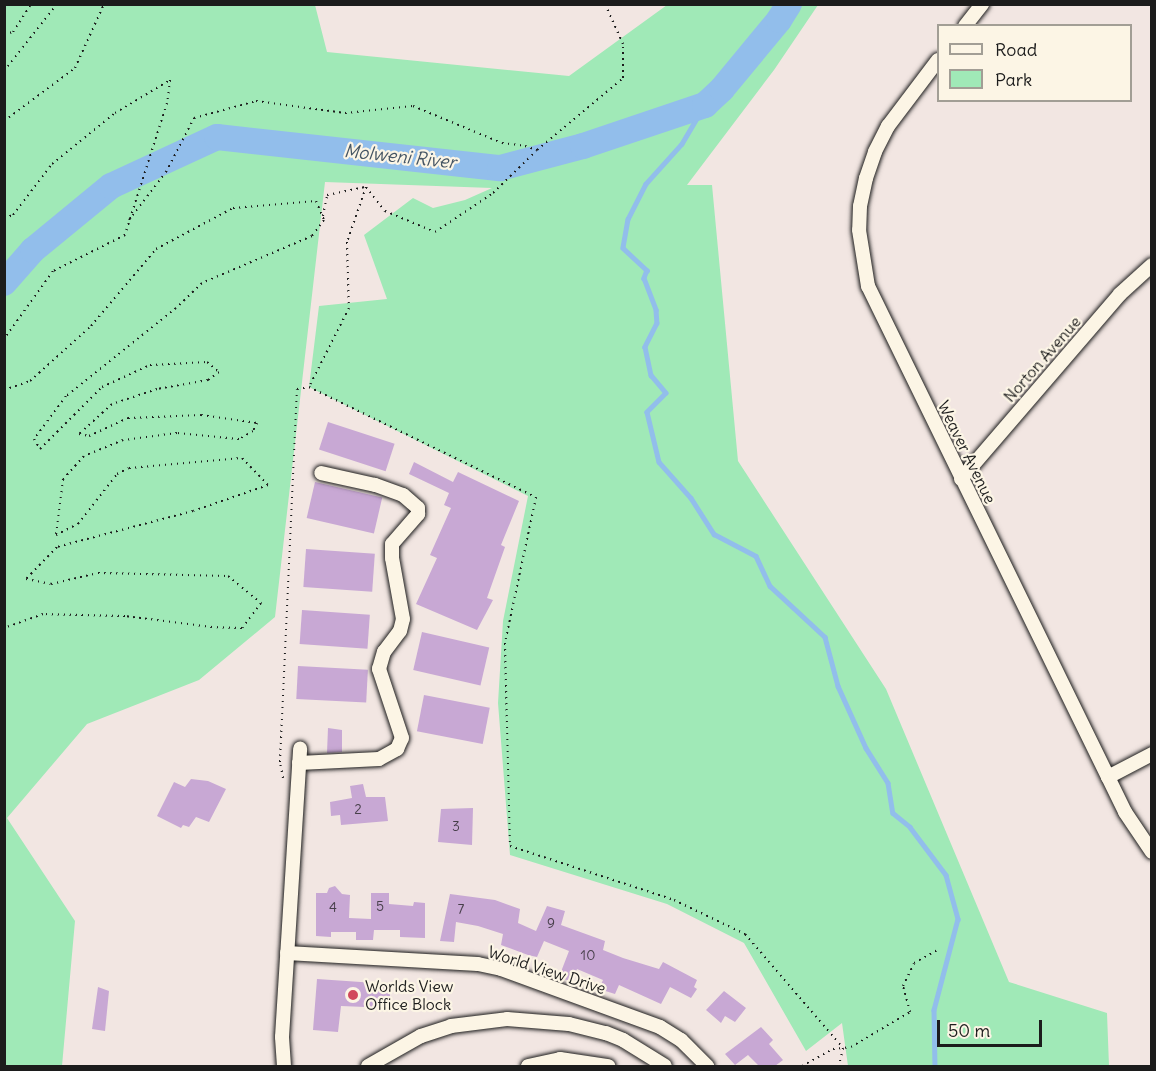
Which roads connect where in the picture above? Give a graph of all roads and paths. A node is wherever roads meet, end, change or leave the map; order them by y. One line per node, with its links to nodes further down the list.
1 (32, 4): 7 (path)
2 (57, 4): 9 (path)
3 (104, 4): 10 (path)
4 (605, 4): 11 (path)
5 (982, 4): 6 (street)
6 (967, 24)
7 (4, 34)
8 (937, 63): 21 (street, Weaver Avenue)
9 (4, 71)
10 (4, 121)
11 (537, 150): 12 (path); 15 (path)
12 (366, 187): 13 (path); 18 (path)
13 (323, 216): 19 (path); 22 (path)
14 (4, 218): 15 (path)
15 (129, 220): 17 (path)
16 (1152, 265): 21 (street, Norton Avenue)
17 (4, 339)
18 (309, 387): 25 (path); 29 (path)
19 (4, 390)
20 (321, 473): 25 (street)
21 (962, 479): 24 (street, Weaver Avenue)
22 (4, 627)
23 (1152, 754): 24 (street)
24 (1108, 777): 26 (street, Weaver Avenue)
25 (297, 784): 28 (street)
26 (1152, 852)
27 (937, 950): 29 (path)
28 (287, 952): 30 (street); 35 (street, World View Drive)
29 (843, 1048): 36 (path); 37 (path)
30 (284, 1066)
31 (368, 1066): 34 (street)
32 (528, 1066): 33 (street)
33 (608, 1066)
34 (666, 1066)
35 (707, 1066)
36 (802, 1066)
37 (839, 1066)

